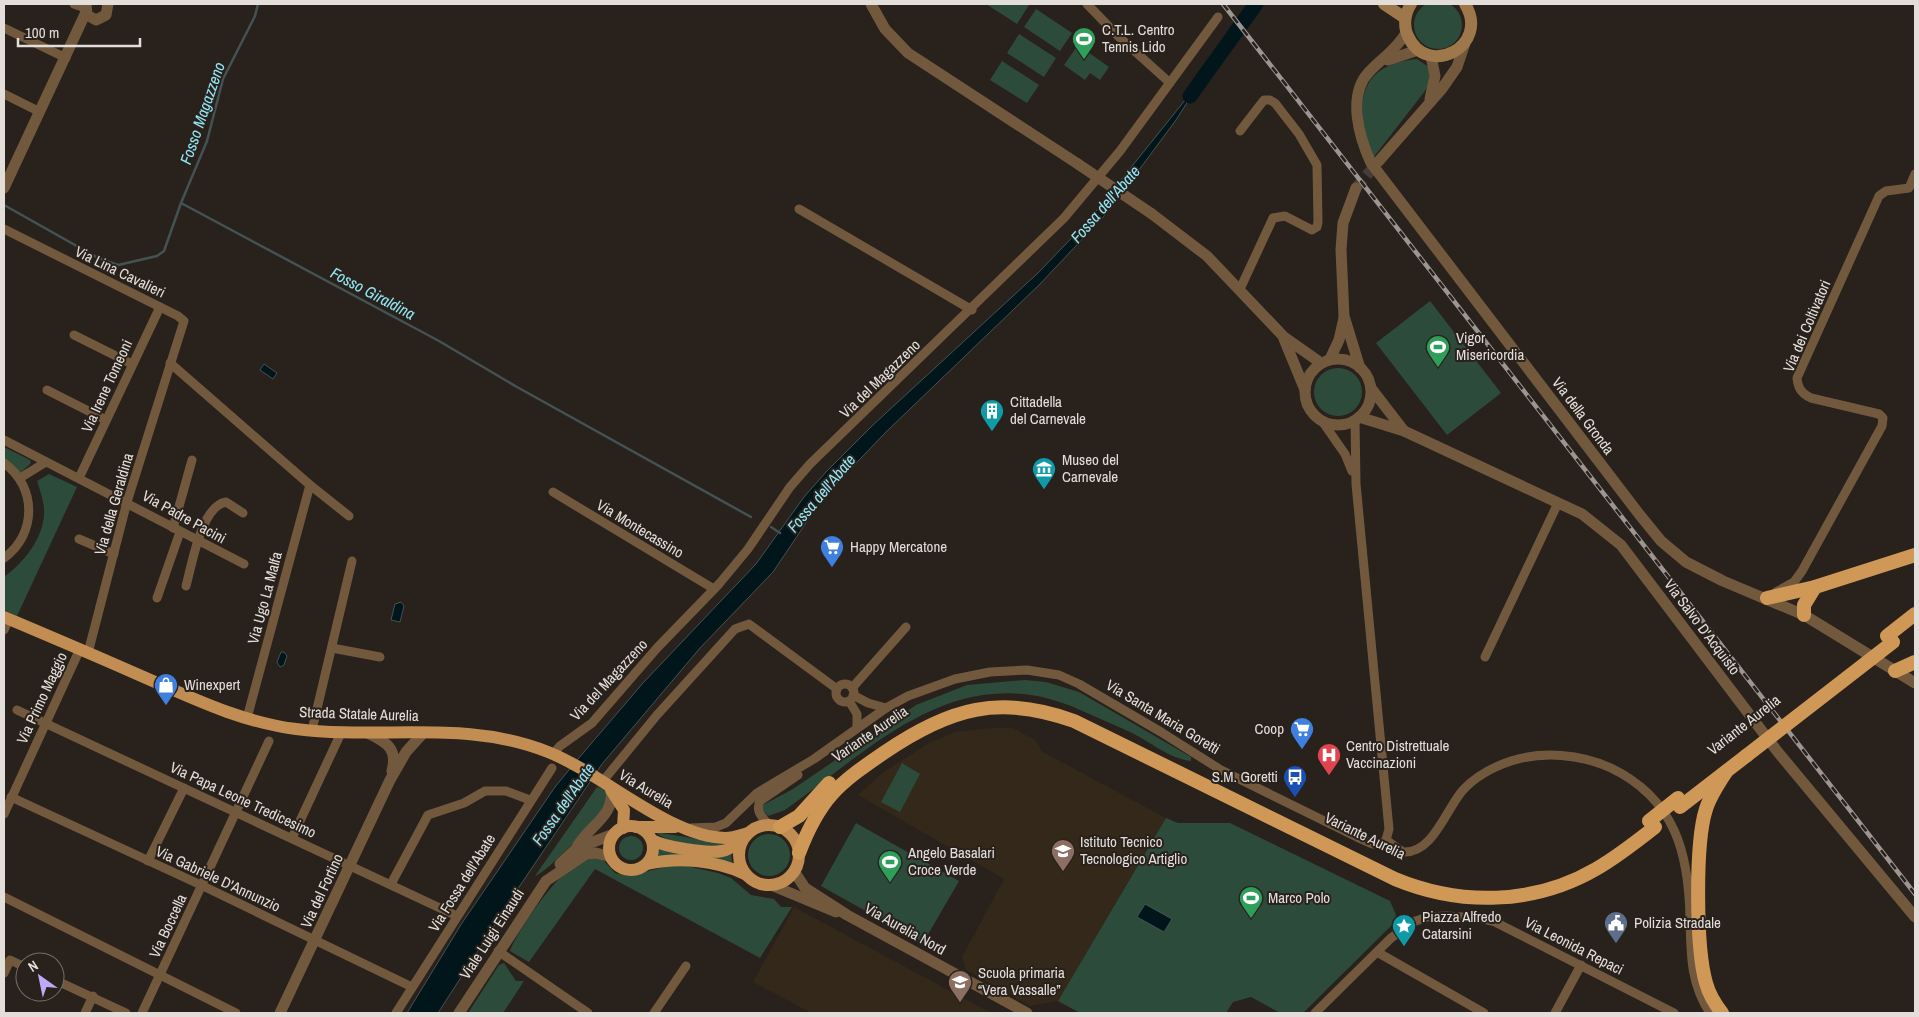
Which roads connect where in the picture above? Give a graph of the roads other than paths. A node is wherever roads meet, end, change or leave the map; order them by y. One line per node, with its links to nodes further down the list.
1 (108, 4): 10 (street)
2 (871, 4): 30 (street, bridge)
3 (1087, 4): 18 (street)
4 (1384, 4): 9 (main road)
5 (1411, 4): 9 (main road)
6 (82, 7): 10 (street); 15 (street)
7 (1469, 7): 13 (main road)
8 (1218, 17): 18 (street, Via del Magazzeno)
9 (1405, 18): 12 (main road)
10 (99, 19): 15 (street)
11 (4, 28): 15 (street)
12 (1406, 33): 14 (main road); 17 (street, Via della Gronda)
13 (1465, 43): 16 (main road); 20 (street)
14 (1418, 50): 16 (main road); 17 (street, Via della Gronda)
15 (68, 53): 21 (street)
16 (1431, 56): 20 (street)
17 (1379, 64): 71 (street, Via della Gronda)
18 (1170, 83): 32 (street, Via del Magazzeno)
19 (4, 94): 21 (street)
20 (1430, 101): 23 (street)
21 (40, 112): 25 (street)
22 (1240, 131): 30 (street)
23 (1378, 162)
24 (1915, 174): 27 (street, Via dei Coltivatori)
25 (4, 188)
26 (1356, 188): 33 (street)
27 (1912, 190): 71 (street, Via dei Coltivatori)
28 (799, 210): 32 (street)
29 (4, 229): 31 (street, Via Lina Cavalieri)
30 (1240, 289): 35 (street)
31 (160, 307): 37 (street, Via Lina Cavalieri); 38 (street, Via Irene Tomeoni)
32 (972, 310): 70 (street, Via del Magazzeno)
33 (1344, 316): 36 (street); 39 (street)
34 (74, 335): 38 (street)
35 (1284, 337): 36 (street); 42 (street)
36 (1326, 361): 39 (street); 42 (street)
37 (170, 363): 54 (street); 56 (street, Via della Geraldina)
38 (132, 364): 44 (street, Via Irene Tomeoni)
39 (1360, 368): 40 (street)
40 (1371, 388): 43 (street); 46 (street, Via Salvo D'Acquisto)
41 (48, 390): 44 (street)
42 (1305, 390): 45 (street)
43 (1357, 419): 45 (street); 46 (street, Via Salvo D'Acquisto); 53 (street)
44 (106, 420): 52 (street, Via Irene Tomeoni)
45 (1322, 421): 53 (street)
46 (1404, 431): 57 (street, Via Salvo D'Acquisto)
47 (4, 440): 49 (street, Via Padre Pacini)
48 (192, 460): 60 (street)
49 (46, 462): 51 (street); 52 (street, Via Padre Pacini)
50 (4, 463): 51 (street)
51 (20, 478): 65 (street)
52 (79, 478): 56 (street, Via Padre Pacini)
53 (1356, 484): 122 (street)
54 (310, 485): 59 (street); 90 (street, Via Ugo La Malfa)
55 (553, 492): 70 (street, Via Montecassino)
56 (127, 502): 60 (street, Via Padre Pacini); 63 (street, Via della Geraldina)
57 (1558, 503): 82 (street); 138 (street, Via Salvo D'Acquisto)
58 (243, 513): 62 (street)
59 (349, 516)
60 (177, 530): 62 (street, Via Padre Pacini); 72 (street)
61 (79, 539): 63 (street)
62 (198, 542): 67 (street, Via Padre Pacini); 68 (street)
63 (114, 554): 80 (street, Via della Geraldina)
64 (1915, 555): 69 (highway)
65 (4, 558)
66 (352, 561): 79 (street)
67 (244, 564)
68 (186, 586)
69 (1815, 587): 71 (highway); 74 (highway)
70 (714, 589): 102 (street, Via del Magazzeno)
71 (1765, 597): 74 (street, Via della Gronda)
72 (157, 598)
73 (1915, 614): 78 (highway, Variante Aurelia)
74 (1804, 615): 84 (street, Via della Gronda)
75 (6, 622): 80 (main road, Strada Statale Aurelia)
76 (1915, 625): 78 (highway, Variante Aurelia)
77 (906, 627): 87 (street)
78 (1890, 639): 101 (highway, Variante Aurelia)
79 (332, 648): 81 (street); 93 (street)
80 (84, 651): 90 (main road, Strada Statale Aurelia); 91 (street, Via Primo Maggio)
81 (380, 657)
82 (1485, 657)
83 (1915, 662): 84 (highway)
84 (1895, 671): 85 (street, Via della Gronda)
85 (1915, 683)
86 (837, 689): 87 (street); 87 (street); 107 (street)
87 (851, 694): 88 (street); 92 (street)
88 (886, 708): 92 (street, Via Santa Maria Goretti); 122 (street, Via Santa Maria Goretti)
89 (17, 710): 91 (street, Via Papa Leone Tredicesimo)
90 (247, 718): 93 (main road, Strada Statale Aurelia)
91 (45, 722): 108 (street, Via Papa Leone Tredicesimo); 109 (street, Via Primo Maggio)
92 (857, 728): 103 (street, Via Santa Maria Goretti)
93 (312, 730): 97 (main road, Strada Statale Aurelia)
94 (368, 732): 95 (main road, Strada Statale Aurelia); 97 (main road, Strada Statale Aurelia); 99 (street)
95 (400, 732): 96 (main road, Strada Statale Aurelia); 99 (street, Via del Fortino); 100 (street)
96 (424, 732): 100 (street, Via del Fortino); 102 (main road, Strada Statale Aurelia)
97 (341, 733): 120 (street)
98 (269, 741): 112 (street, Via Boccella)
99 (394, 751): 106 (street, Via del Fortino)
100 (406, 752): 106 (street, Via del Fortino)
101 (1743, 752): 105 (highway, Variante Aurelia); 111 (highway, Variante Aurelia)
102 (553, 754): 107 (main road, Strada Statale Aurelia)
103 (814, 759): 115 (street, Via Santa Maria Goretti); 117 (street, Via Santa Maria Goretti)
104 (552, 768): 110 (street, Via Fossa dell'Abate)
105 (1726, 772): 111 (highway, Variante Aurelia); 165 (highway)
106 (390, 780): 128 (street, Via del Fortino)
107 (605, 783): 117 (main road, Via Aurelia); 118 (main road, Via Aurelia); 123 (street, Viale Luigi Einaudi)
108 (184, 788): 112 (street, Via Papa Leone Tredicesimo); 126 (street)
109 (11, 797): 113 (street, Via Primo Maggio); 126 (street, Via Gabriele D'Annunzio)
110 (530, 800): 132 (street); 137 (street, Via Fossa dell'Abate)
111 (1679, 803): 114 (highway, Variante Aurelia)
112 (236, 813): 120 (street, Via Papa Leone Tredicesimo); 133 (street, Via Boccella)
113 (4, 814)
114 (1652, 824): 115 (highway, Variante Aurelia); 124 (highway, Variante Aurelia)
115 (775, 826): 119 (main road); 124 (main road)
116 (636, 827): 117 (main road, Via Aurelia); 118 (main road); 121 (main road)
117 (686, 828): 119 (main road, Via Aurelia)
118 (618, 831): 123 (street, Viale Luigi Einaudi); 125 (main road)
119 (745, 836): 121 (main road); 131 (main road)
120 (292, 838): 128 (street, Via Papa Leone Tredicesimo)
121 (652, 840): 127 (main road)
122 (1386, 840): 164 (street)
123 (577, 848): 130 (street, Viale Luigi Einaudi)
124 (799, 853): 129 (main road)
125 (611, 857): 127 (main road); 130 (street, Viale Luigi Einaudi)
126 (148, 861): 133 (street, Via Gabriele D'Annunzio)
127 (647, 864): 131 (main road)
128 (350, 865): 132 (street, Via Papa Leone Tredicesimo); 139 (street, Via del Fortino)
129 (794, 871): 134 (main road); 136 (street, Via Aurelia Nord)
130 (553, 874): 140 (street, Viale Luigi Einaudi)
131 (745, 874): 134 (main road)
132 (391, 884): 137 (street, Via Papa Leone Tredicesimo)
133 (203, 886): 139 (street, Via Gabriele D'Annunzio); 146 (street, Via Boccella)
134 (771, 886): 136 (street, Via Aurelia Nord)
135 (4, 897): 146 (street)
136 (847, 915): 159 (street, Via Aurelia Nord)
137 (457, 916): 148 (street, Via Fossa dell'Abate)
138 (1915, 917)
139 (315, 941): 148 (street, Via Gabriele D'Annunzio); 154 (street, Via del Fortino)
140 (498, 951): 156 (street, Viale Luigi Einaudi); 157 (street)
141 (1377, 952): 143 (street, Via Leonida Repaci); 160 (street, Via Leonida Repaci); 161 (street)
142 (15, 962): 145 (street)
143 (1581, 965): 162 (street); 163 (street, Via Leonida Repaci)
144 (686, 966): 158 (street)
145 (4, 973)
146 (160, 976): 152 (street, Via Boccella); 153 (street)
147 (65, 984): 149 (street)
148 (412, 987): 155 (street, Via Fossa dell'Abate)
149 (93, 996): 150 (street); 151 (street)
150 (85, 1013)
151 (126, 1013)
152 (142, 1013)
153 (236, 1013)
154 (280, 1013)
155 (396, 1013)
156 (460, 1013)
157 (588, 1013)
158 (654, 1013)
159 (1027, 1013)
160 (1315, 1013)
161 (1484, 1013)
162 (1555, 1013)
163 (1674, 1013)
164 (1710, 1013)
165 (1722, 1013)

